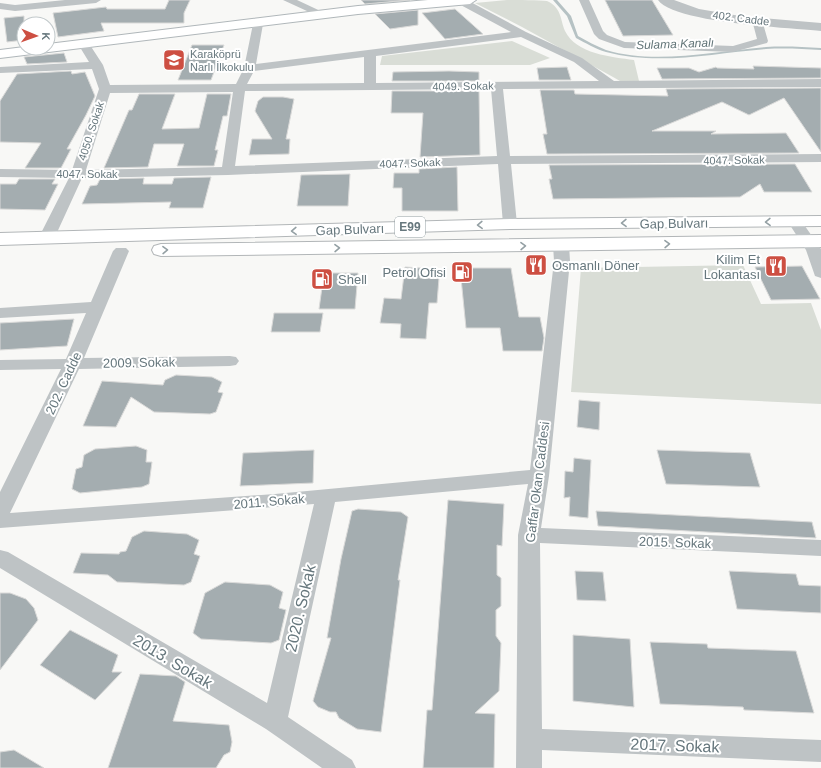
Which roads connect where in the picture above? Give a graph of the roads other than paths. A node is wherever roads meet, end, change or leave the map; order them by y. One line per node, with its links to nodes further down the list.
1 (96, 0): 7 (street)
2 (288, 0): 8 (street)
3 (402, 0): 8 (main road)
4 (466, 0): 8 (main road); 12 (street)
5 (584, 0): 9 (street)
6 (664, 0): 9 (street, 402. Cadde)
7 (0, 6)
8 (319, 12): 10 (main road); 13 (main road)
9 (757, 20): 11 (street, 402. Cadde)
10 (258, 24): 14 (main road); 20 (street)
11 (821, 27)
12 (522, 34): 17 (street); 23 (street)
13 (56, 41)
14 (84, 44): 16 (main road); 18 (street, 4050. Sokak)
15 (16, 47): 16 (main road)
16 (1, 52): 19 (street)
17 (370, 53): 20 (street); 25 (street)
18 (97, 65): 21 (street); 26 (street, 4050. Sokak)
19 (0, 67)
20 (250, 68): 27 (street)
21 (0, 70)
22 (821, 83): 23 (street, 4049. Sokak)
23 (610, 84): 24 (street, 4049. Sokak)
24 (497, 85): 25 (street, 4049. Sokak); 29 (street)
25 (370, 87): 27 (street, 4049. Sokak)
26 (105, 88): 27 (street, 4049. Sokak); 32 (street, 4050. Sokak)
27 (239, 88): 30 (street)
28 (821, 158): 29 (street, 4047. Sokak)
29 (504, 160): 30 (street, 4047. Sokak); 35 (street)
30 (228, 171): 32 (street, 4047. Sokak)
31 (0, 173): 32 (street, 4047. Sokak)
32 (77, 175): 37 (street, 4050. Sokak)
33 (821, 221): 34 (main road, Gap Bulvarı / E99)
34 (795, 222): 35 (main road, Gap Bulvarı / E99, one-way to 35); 38 (street)
35 (510, 224): 37 (main road, Gap Bulvarı / E99, one-way to 37)
36 (0, 239): 37 (main road, Gap Bulvarı / E99)
37 (46, 239)
38 (815, 241): 39 (main road, Gap Bulvarı / E99, one-way to 38); 42 (street)
39 (561, 245): 40 (main road, Gap Bulvarı / E99, one-way to 39); 48 (street, Gaffar Okan Caddesi)
40 (121, 251): 41 (main road, Gap Bulvarı / E99); 43 (street, 202. Cadde)
41 (0, 254)
42 (821, 273)
43 (97, 307): 44 (street); 46 (street, 202. Cadde)
44 (0, 312)
45 (230, 361): 46 (street, 2009. Sokak)
46 (73, 363): 47 (street, 2009. Sokak); 50 (street, 202. Cadde)
47 (0, 365)
48 (538, 476): 49 (street, 2011. Sokak); 52 (street, Gaffar Okan Caddesi)
49 (326, 496): 51 (street, 2011. Sokak); 55 (street, 2020. Sokak)
50 (0, 513)
51 (0, 521)
52 (529, 535): 53 (street, 2015. Sokak); 56 (street, Gaffar Okan Caddesi)
53 (821, 548)
54 (0, 558): 55 (street, 2013. Sokak)
55 (275, 720): 58 (street, 2013. Sokak)
56 (529, 739): 57 (street, 2017. Sokak); 59 (street, Gaffar Okan Caddesi)
57 (821, 751)
58 (343, 768)
59 (529, 768)

